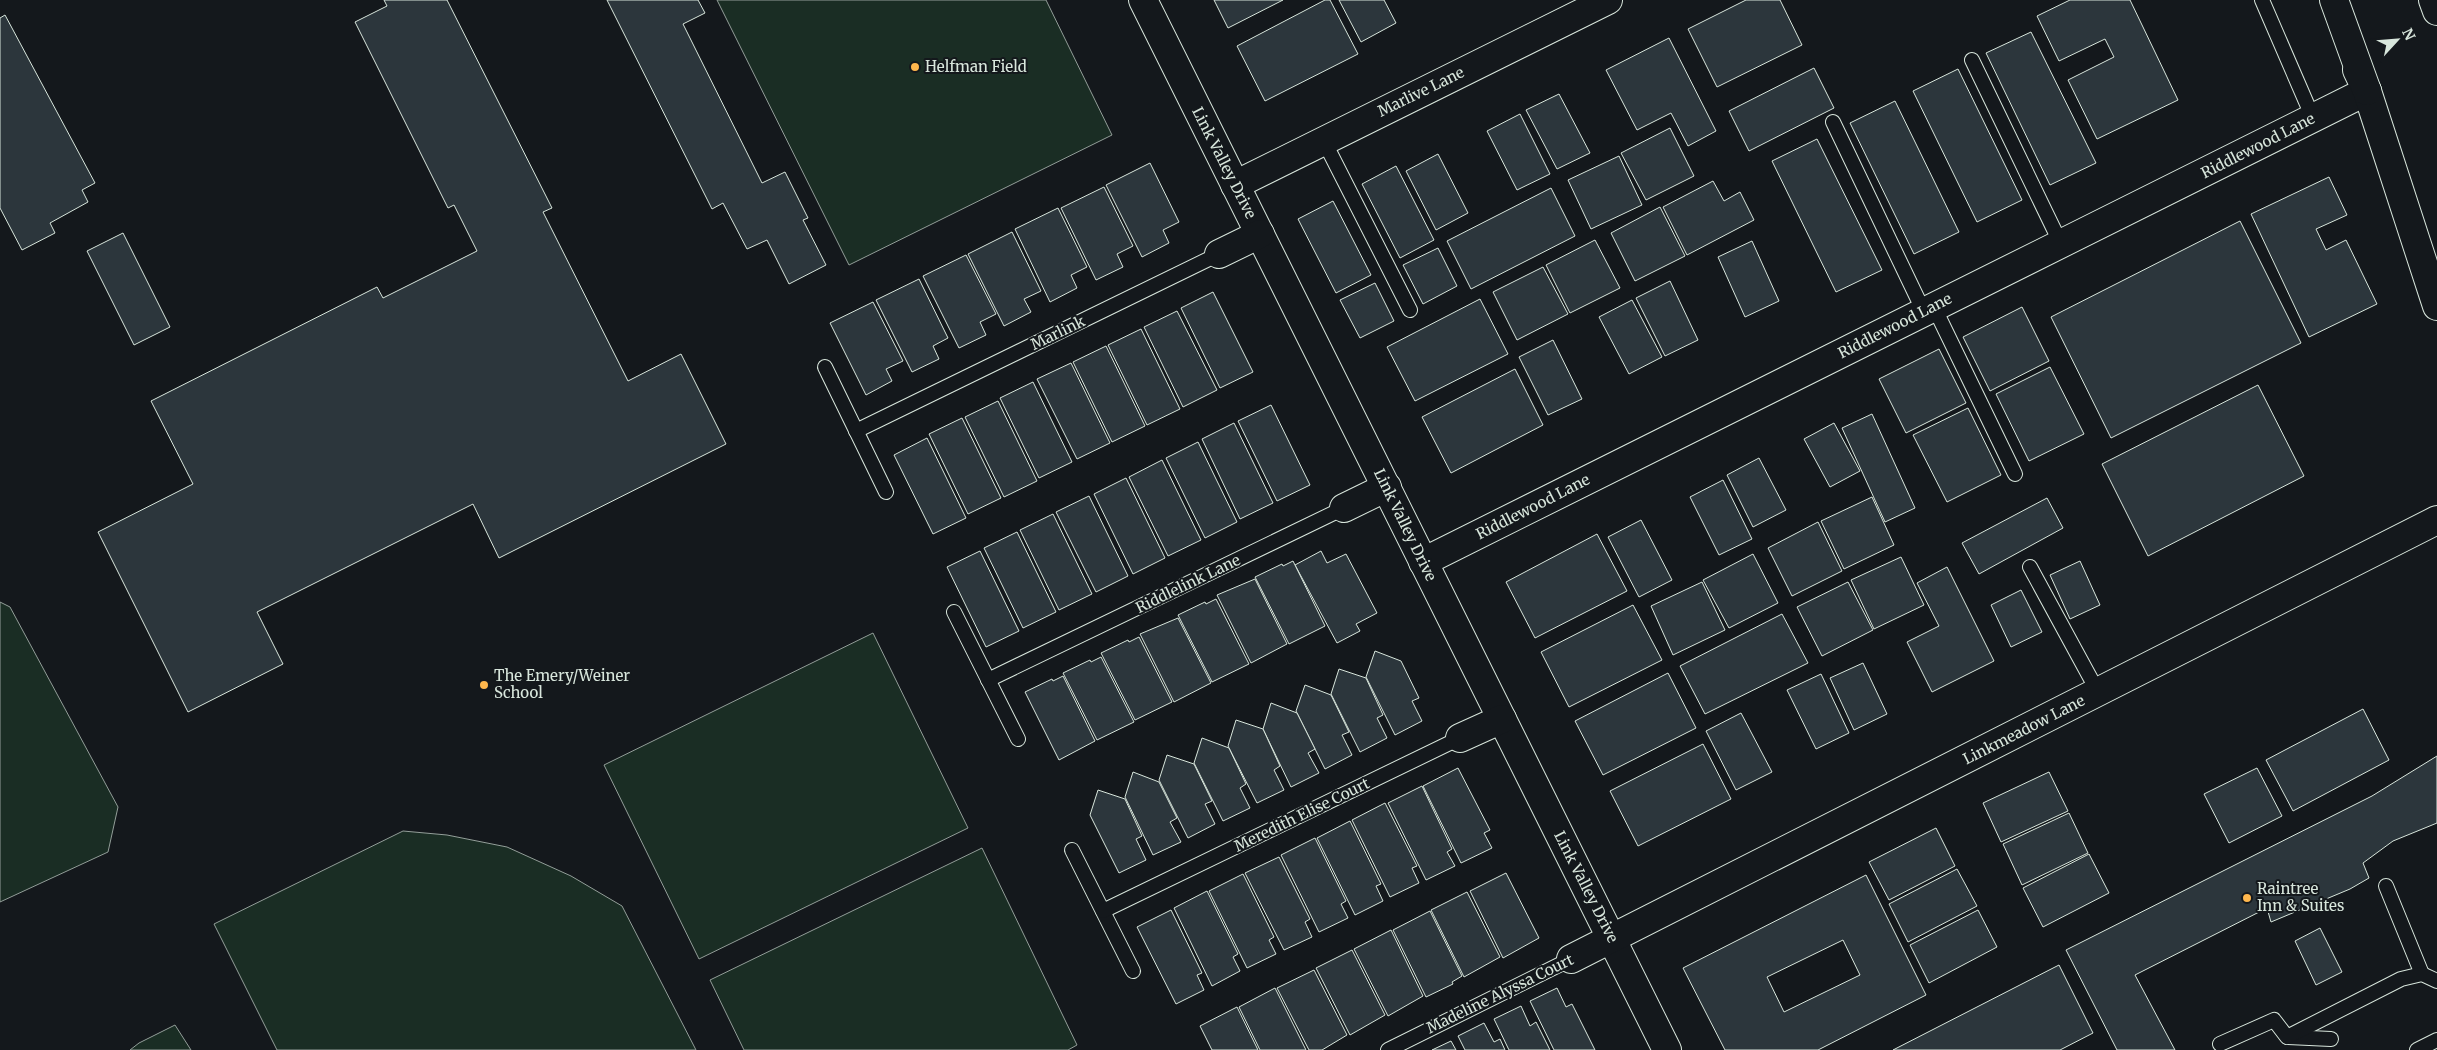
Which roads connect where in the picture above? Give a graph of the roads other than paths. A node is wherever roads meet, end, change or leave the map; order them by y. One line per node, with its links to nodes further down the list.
1 (1143, 0): 13 (main road, Link Valley Drive)
2 (1608, 0): 12 (main road, Marlive Lane)
3 (2262, 0): 10 (lane)
4 (2325, 0): 9 (main road)
5 (2334, 0): 9 (main road)
6 (2433, 0): 7 (main road)
7 (2437, 11)
8 (1972, 60): 15 (lane)
9 (2367, 91): 10 (main road, Riddlewood Lane); 17 (main road)
10 (2313, 118): 15 (main road, Riddlewood Lane)
11 (1833, 122): 19 (lane)
12 (1324, 141): 13 (main road, Marlive Lane); 18 (lane)
13 (1235, 185): 14 (main road, Link Valley Drive)
14 (1260, 234): 16 (main road, Marlink); 23 (main road, Link Valley Drive)
15 (2061, 244): 19 (main road, Riddlewood Lane)
16 (1219, 254): 21 (lane, Marlink)
17 (2437, 306)
18 (1410, 310)
19 (1929, 310): 22 (lane); 27 (main road, Riddlewood Lane)
20 (825, 367): 21 (lane)
21 (856, 431): 24 (lane)
22 (2015, 474)
23 (1386, 487): 25 (main road, Riddlelink Lane); 27 (main road, Link Valley Drive)
24 (886, 492)
25 (1344, 508): 30 (lane, Riddlelink Lane)
26 (2437, 520): 31 (main road, Linkmeadow Lane)
27 (1423, 562): 32 (main road, Link Valley Drive)
28 (2030, 567): 31 (lane)
29 (954, 612): 30 (lane)
30 (988, 680): 34 (lane)
31 (2098, 692): 38 (main road, Linkmeadow Lane)
32 (1502, 719): 33 (main road, Meredith Elise Court); 38 (main road, Link Valley Drive)
33 (1460, 738): 37 (lane, Meredith Elise Court)
34 (1018, 739)
35 (1072, 850): 37 (lane)
36 (2386, 886): 41 (lane)
37 (1104, 911): 40 (lane)
38 (1612, 939): 39 (main road, Madeline Alyssa Court); 48 (main road, Link Valley Drive)
39 (1571, 959): 47 (lane, Madeline Alyssa Court)
40 (1133, 971)
41 (2422, 974): 42 (lane); 43 (lane)
42 (2437, 981)
43 (2287, 1037): 44 (lane); 46 (lane)
44 (2332, 1039)
45 (2437, 1040): 49 (lane)
46 (2220, 1044)
47 (1388, 1050)
48 (1667, 1050)
49 (2417, 1050)

